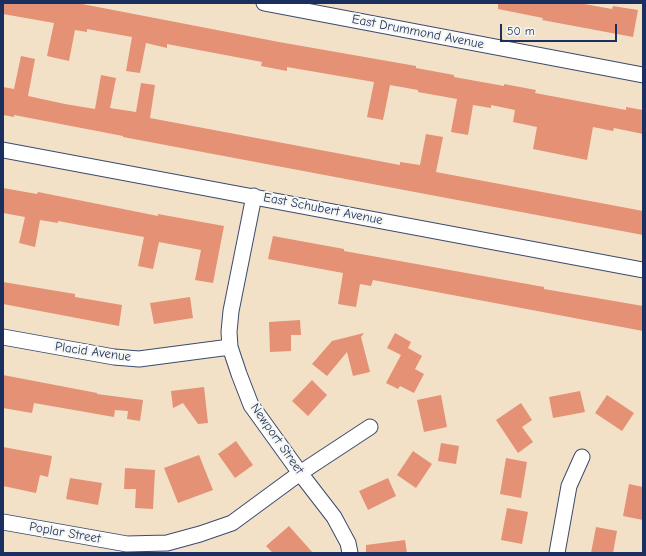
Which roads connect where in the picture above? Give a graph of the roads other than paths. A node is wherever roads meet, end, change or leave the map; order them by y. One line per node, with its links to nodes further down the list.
1 (264, 3): 2 (street, East Drummond Avenue)
2 (643, 75)
3 (3, 150): 4 (street, East Schubert Avenue)
4 (254, 196): 5 (street, East Schubert Avenue); 7 (street, Newport Street)
5 (643, 270)
6 (3, 337): 7 (street, Placid Avenue)
7 (230, 347): 10 (street, Newport Street)
8 (370, 427): 10 (street, Poplar Street)
9 (582, 457): 13 (street)
10 (300, 473): 11 (street, Poplar Street); 12 (street, Newport Street)
11 (3, 522)
12 (350, 553)
13 (557, 553)

